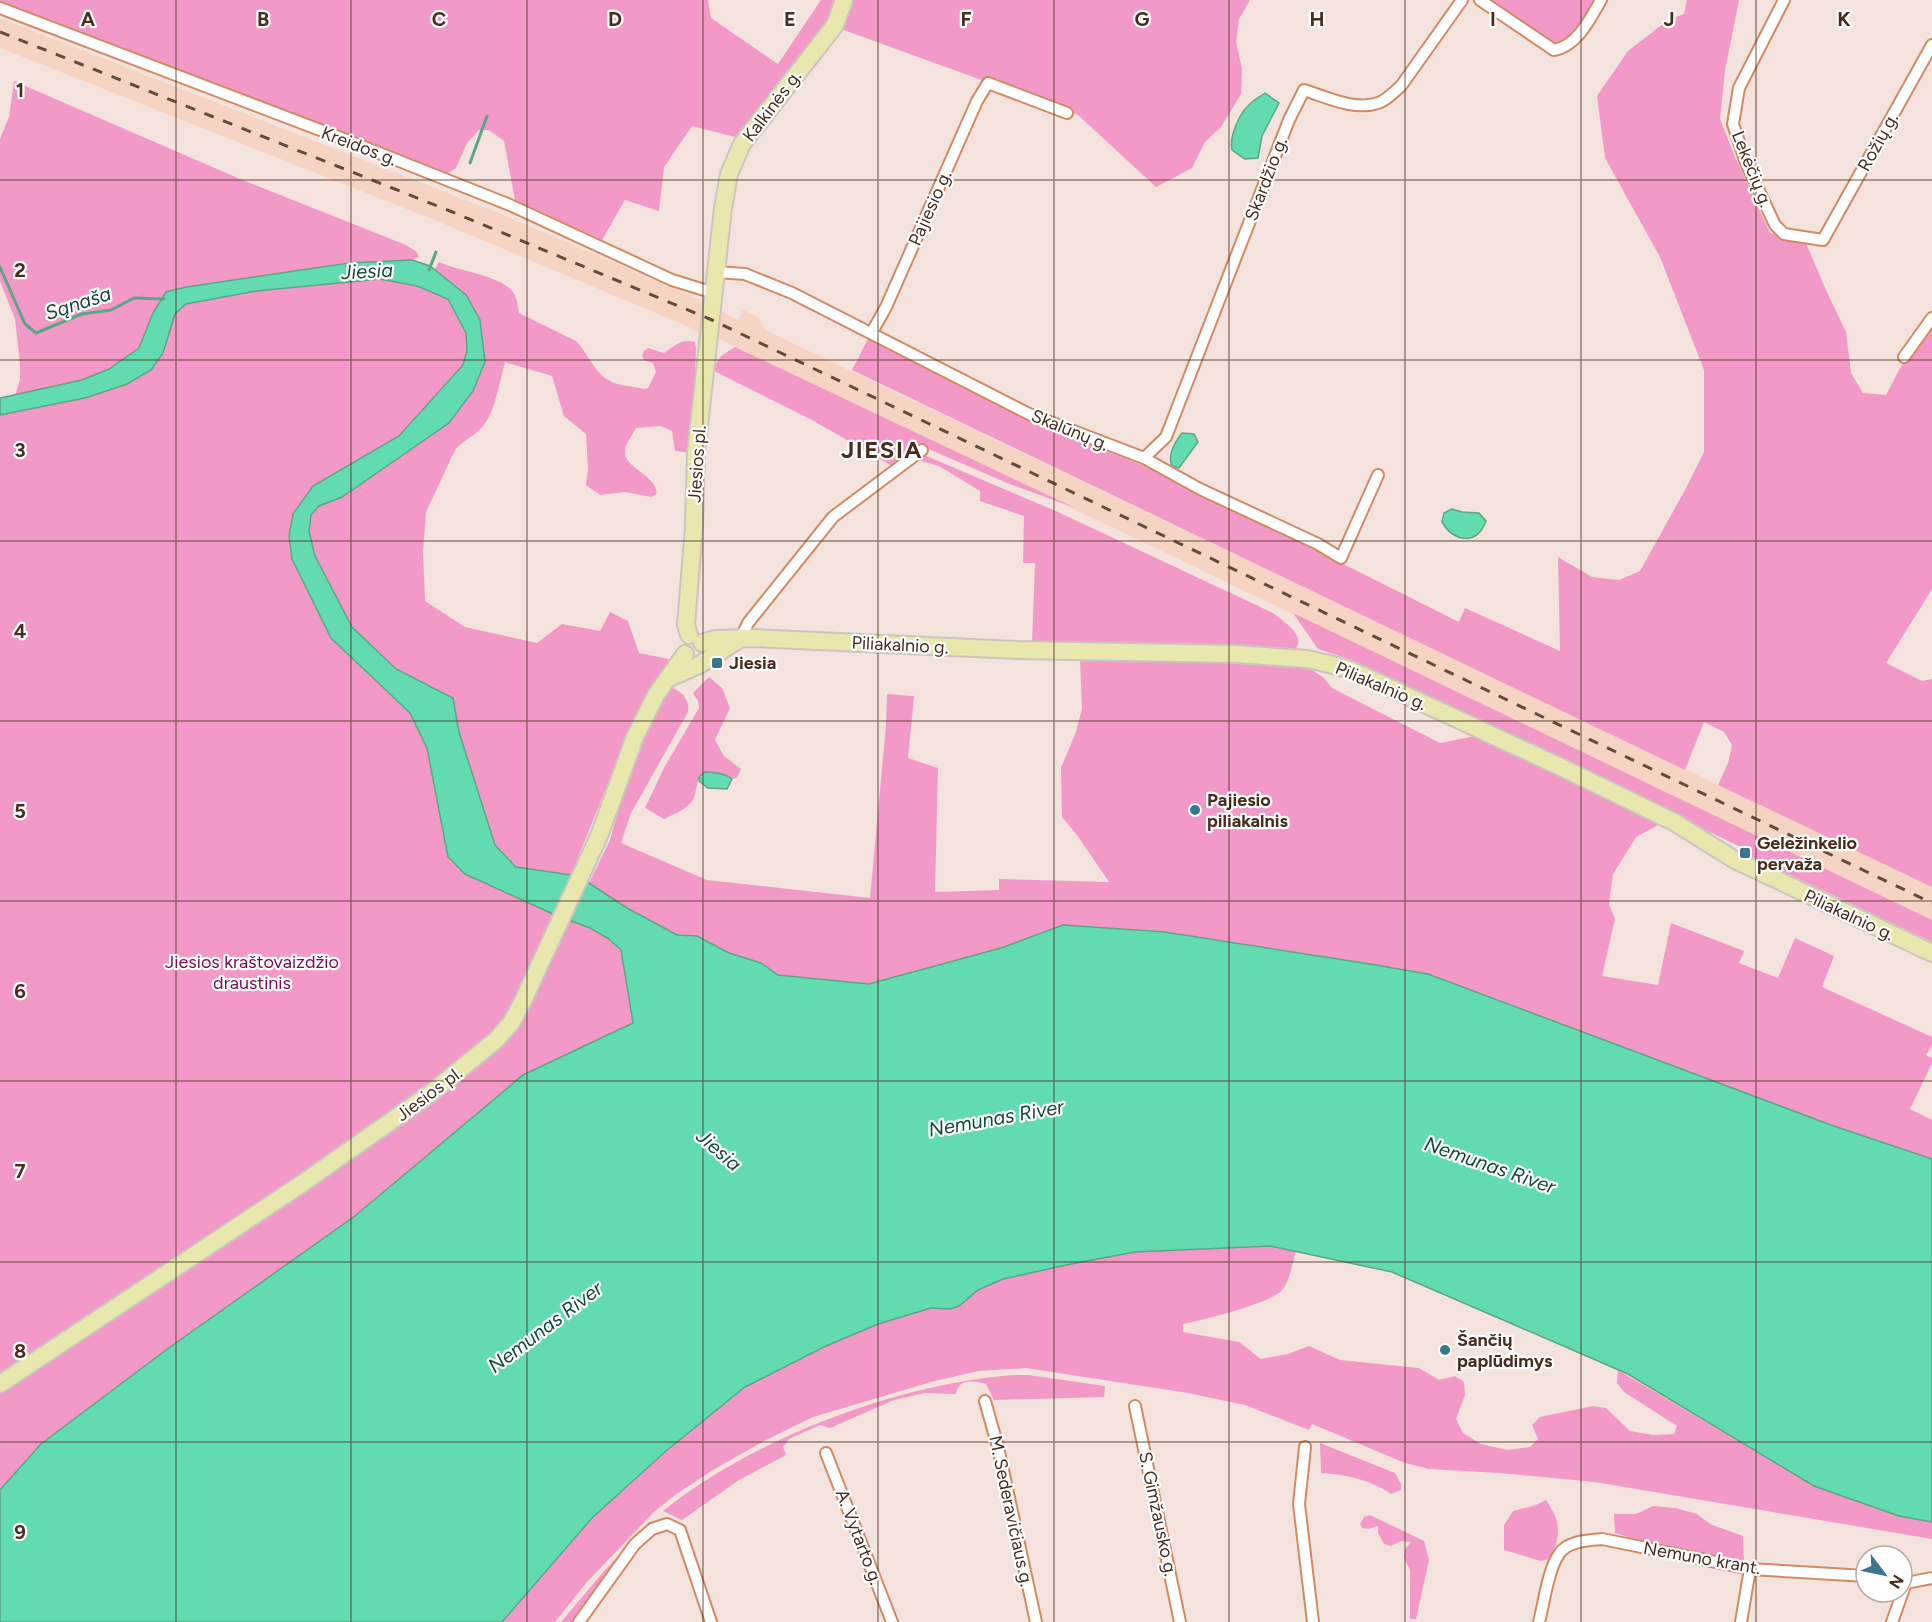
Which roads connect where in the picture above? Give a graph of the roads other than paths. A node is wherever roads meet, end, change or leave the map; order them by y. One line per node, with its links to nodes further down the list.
1 (844, 0): 10 (main road, Kalkinės g.)
2 (1462, 0): 16 (street, Skardžio g.)
3 (1480, 0): 4 (street)
4 (1601, 0)
5 (1784, 0): 9 (street, Lekėčių g.)
6 (0, 8): 11 (street, Kreidos g.)
7 (1932, 45): 9 (street, Rožių g.)
8 (1066, 113): 13 (street, Pajiesio g.)
9 (1823, 240)
10 (716, 272): 11 (main road, Kalkinės g.); 13 (street, Skalūnų g.)
11 (714, 293): 19 (main road, Jiesios pl.)
12 (1932, 318): 14 (street)
13 (872, 332): 16 (street, Skalūnų g.)
14 (1904, 357)
15 (922, 450): 18 (street)
16 (1144, 458): 17 (street, Skalūnų g.)
17 (1378, 476)
18 (741, 638): 19 (main road, Piliakalnio g.); 20 (main road); 21 (main road, Piliakalnio g.)
19 (695, 639): 20 (main road, Jiesios pl.)
20 (667, 679): 22 (main road, Jiesios pl.)
21 (1932, 953)
22 (0, 1384)
23 (985, 1401): 35 (street, M. Sederavičiaus g.)
24 (1135, 1406): 36 (street, S. Gimžausko g.)
25 (1305, 1447): 37 (street)
26 (826, 1452): 34 (street, A. Vytarto g.)
27 (1750, 1569): 28 (street, Nemuno krant.); 38 (street, Nemuno krant.); 39 (street)
28 (1854, 1575)
29 (1932, 1578): 30 (street)
30 (1914, 1581)
31 (1897, 1604): 40 (street)
32 (579, 1622): 33 (street)
33 (711, 1622)
34 (892, 1622)
35 (1036, 1622)
36 (1180, 1622)
37 (1313, 1622)
38 (1539, 1622)
39 (1741, 1622)
40 (1892, 1622)

